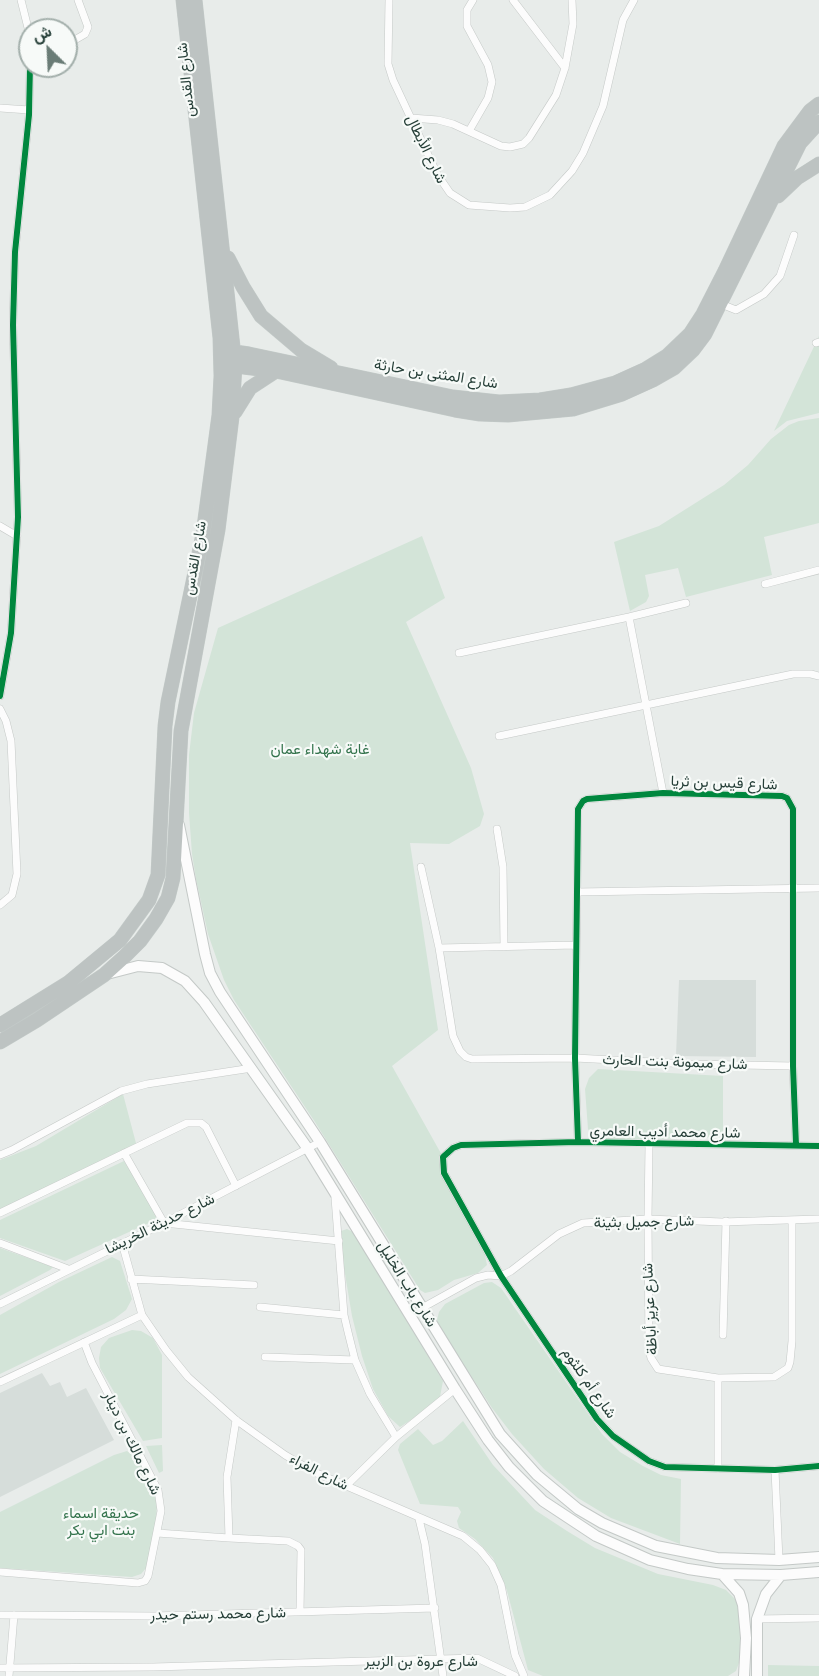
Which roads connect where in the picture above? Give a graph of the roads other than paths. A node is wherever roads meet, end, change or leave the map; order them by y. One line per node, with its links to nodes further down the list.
1 (21, 0): 10 (street)
2 (78, 0): 11 (street)
3 (183, 0): 25 (highway, شارع القدس)
4 (195, 0): 23 (highway, شارع القدس)
5 (389, 0): 17 (street, شارع الأبطال)
6 (473, 0): 19 (street)
7 (513, 0): 12 (street)
8 (572, 0): 12 (street)
9 (634, 0): 17 (street, شارع الأبطال)
10 (25, 18)
11 (78, 38)
12 (564, 68): 19 (street)
13 (30, 78): 16 (street)
14 (819, 104): 27 (highway, شارع المثنى بن حارثة)
15 (0, 108): 16 (street)
16 (29, 110): 30 (street)
17 (411, 118): 19 (street)
18 (819, 122): 21 (highway, شارع المثنى بن حارثة)
19 (469, 131)
20 (819, 164): 21 (highway)
21 (768, 206): 24 (highway, شارع المثنى بن حارثة)
22 (794, 235): 24 (street)
23 (224, 249): 25 (highway, شارع القدس); 27 (highway)
24 (721, 304): 26 (highway, شارع المثنى بن حارثة)
25 (228, 359): 26 (highway, شارع المثنى بن حارثة); 27 (highway, شارع المثنى بن حارثة); 28 (highway, شارع القدس); 53 (highway, شارع القدس)
26 (276, 371): 28 (highway)
27 (343, 375)
28 (232, 417): 42 (highway, شارع القدس)
29 (0, 526): 30 (street)
30 (17, 536): 37 (street)
31 (819, 570): 32 (street)
32 (765, 584)
33 (686, 603): 34 (street)
34 (629, 617): 35 (street); 38 (street)
35 (459, 653)
36 (819, 676): 38 (street)
37 (0, 696)
38 (646, 704): 40 (street); 41 (street)
39 (0, 709): 48 (street)
40 (499, 736)
41 (663, 793): 46 (street, شارع قيس بن ثريا); 47 (street, شارع قيس بن ثريا)
42 (176, 810): 52 (highway, شارع القدس); 58 (main road, شارع باب الخليل)
43 (497, 829): 50 (street)
44 (422, 867): 51 (street, شارع ميمونة بنت الحارث)
45 (819, 888): 46 (street)
46 (793, 889): 47 (street); 56 (street, شارع قيس بن ثريا)
47 (577, 892): 49 (street, شارع قيس بن ثريا)
48 (0, 905)
49 (576, 945): 50 (street); 55 (street, شارع قيس بن ثريا)
50 (504, 947): 51 (street)
51 (439, 948): 55 (street, شارع ميمونة بنت الحارث)
52 (104, 975): 54 (highway, شارع القدس); 57 (main road, شارع باب الخليل)
53 (0, 1025)
54 (0, 1042)
55 (575, 1058): 56 (street, شارع ميمونة بنت الحارث); 59 (street, شارع قيس بن ثريا)
56 (793, 1066): 61 (street, شارع قيس بن ثريا)
57 (252, 1068): 63 (main road, شارع باب الخليل); 65 (street)
58 (320, 1142): 63 (street, شارع حديثة الخريشا); 84 (main road, شارع باب الخليل)
59 (578, 1142): 60 (street, شارع محمد أديب العامري); 66 (street, شارع محمد أديب العامري)
60 (649, 1145): 61 (street, شارع محمد أديب العامري); 70 (street, شارع عزيز أباظة)
61 (796, 1145): 62 (street, شارع محمد أديب العامري)
62 (819, 1146)
63 (308, 1149): 67 (street, شارع حديثة الخريشا); 68 (main road, شارع باب الخليل)
64 (124, 1153): 67 (street); 69 (street); 74 (street)
65 (0, 1155)
66 (443, 1157): 79 (street, شارع أم كلثوم)
67 (236, 1186): 74 (street, شارع حديثة الخريشا)
68 (334, 1192): 75 (street); 93 (main road, شارع باب الخليل)
69 (0, 1213)
70 (648, 1219): 73 (street, شارع جميل بثينة); 79 (street, شارع جميل بثينة); 91 (street, شارع عزيز أباظة)
71 (792, 1220): 72 (street, شارع جميل بثينة); 73 (street, شارع جميل بثينة); 91 (street, شارع عزيز أباظة)
72 (819, 1220)
73 (726, 1221): 87 (street)
74 (164, 1223): 75 (street); 76 (street, شارع حديثة الخريشا)
75 (339, 1241): 86 (street)
76 (122, 1242): 78 (street, شارع حديثة الخريشا); 80 (street, شارع الفراء)
77 (0, 1243): 78 (street)
78 (68, 1269): 82 (street, شارع حديثة الخريشا)
79 (501, 1276): 84 (street, شارع جميل بثينة); 97 (street, شارع أم كلثوم)
80 (131, 1279): 81 (street); 85 (street, شارع الفراء)
81 (254, 1285)
82 (0, 1304)
83 (261, 1307): 86 (street)
84 (422, 1308): 104 (main road, شارع باب الخليل)
85 (142, 1315): 88 (street); 94 (street, شارع الفراء)
86 (344, 1315): 90 (street)
87 (723, 1335)
88 (84, 1342): 92 (street); 101 (street, شارع مالك بن دينار)
89 (265, 1358): 90 (street)
90 (355, 1360): 95 (street)
91 (718, 1378): 97 (street)
92 (0, 1382)
93 (455, 1389): 95 (street); 107 (main road, شارع باب الخليل)
94 (236, 1420): 99 (street, شارع الفراء); 102 (street)
95 (396, 1437): 99 (street)
96 (819, 1466): 98 (street, شارع أم كلثوم)
97 (718, 1469): 98 (street, شارع أم كلثوم)
98 (775, 1470): 104 (street)
99 (346, 1486): 100 (street, شارع الفراء)
100 (419, 1519): 109 (street); 120 (street, شارع الفراء)
101 (157, 1533): 102 (street); 105 (street, شارع مالك بن دينار)
102 (229, 1538): 110 (street)
103 (819, 1557): 104 (main road, شارع باب الخليل)
104 (779, 1560)
105 (0, 1572)
106 (819, 1572): 108 (main road, شارع باب الخليل)
107 (722, 1574): 108 (main road, شارع باب الخليل); 121 (main road)
108 (781, 1575): 114 (main road)
109 (435, 1608): 110 (street, شارع محمد رستم حيدر); 115 (street)
110 (300, 1612): 112 (street, شارع محمد رستم حيدر)
111 (0, 1615): 112 (street, شارع محمد رستم حيدر)
112 (14, 1615): 117 (street)
113 (819, 1618): 114 (street)
114 (757, 1619): 122 (main road)
115 (442, 1659): 117 (street, شارع عروة بن الزبير); 118 (street); 119 (street, شارع عروة بن الزبير)
116 (0, 1668): 117 (street, شارع عروة بن الزبير)
117 (9, 1672)
118 (443, 1676)
119 (514, 1676)
120 (524, 1676)
121 (744, 1676)
122 (757, 1676)

